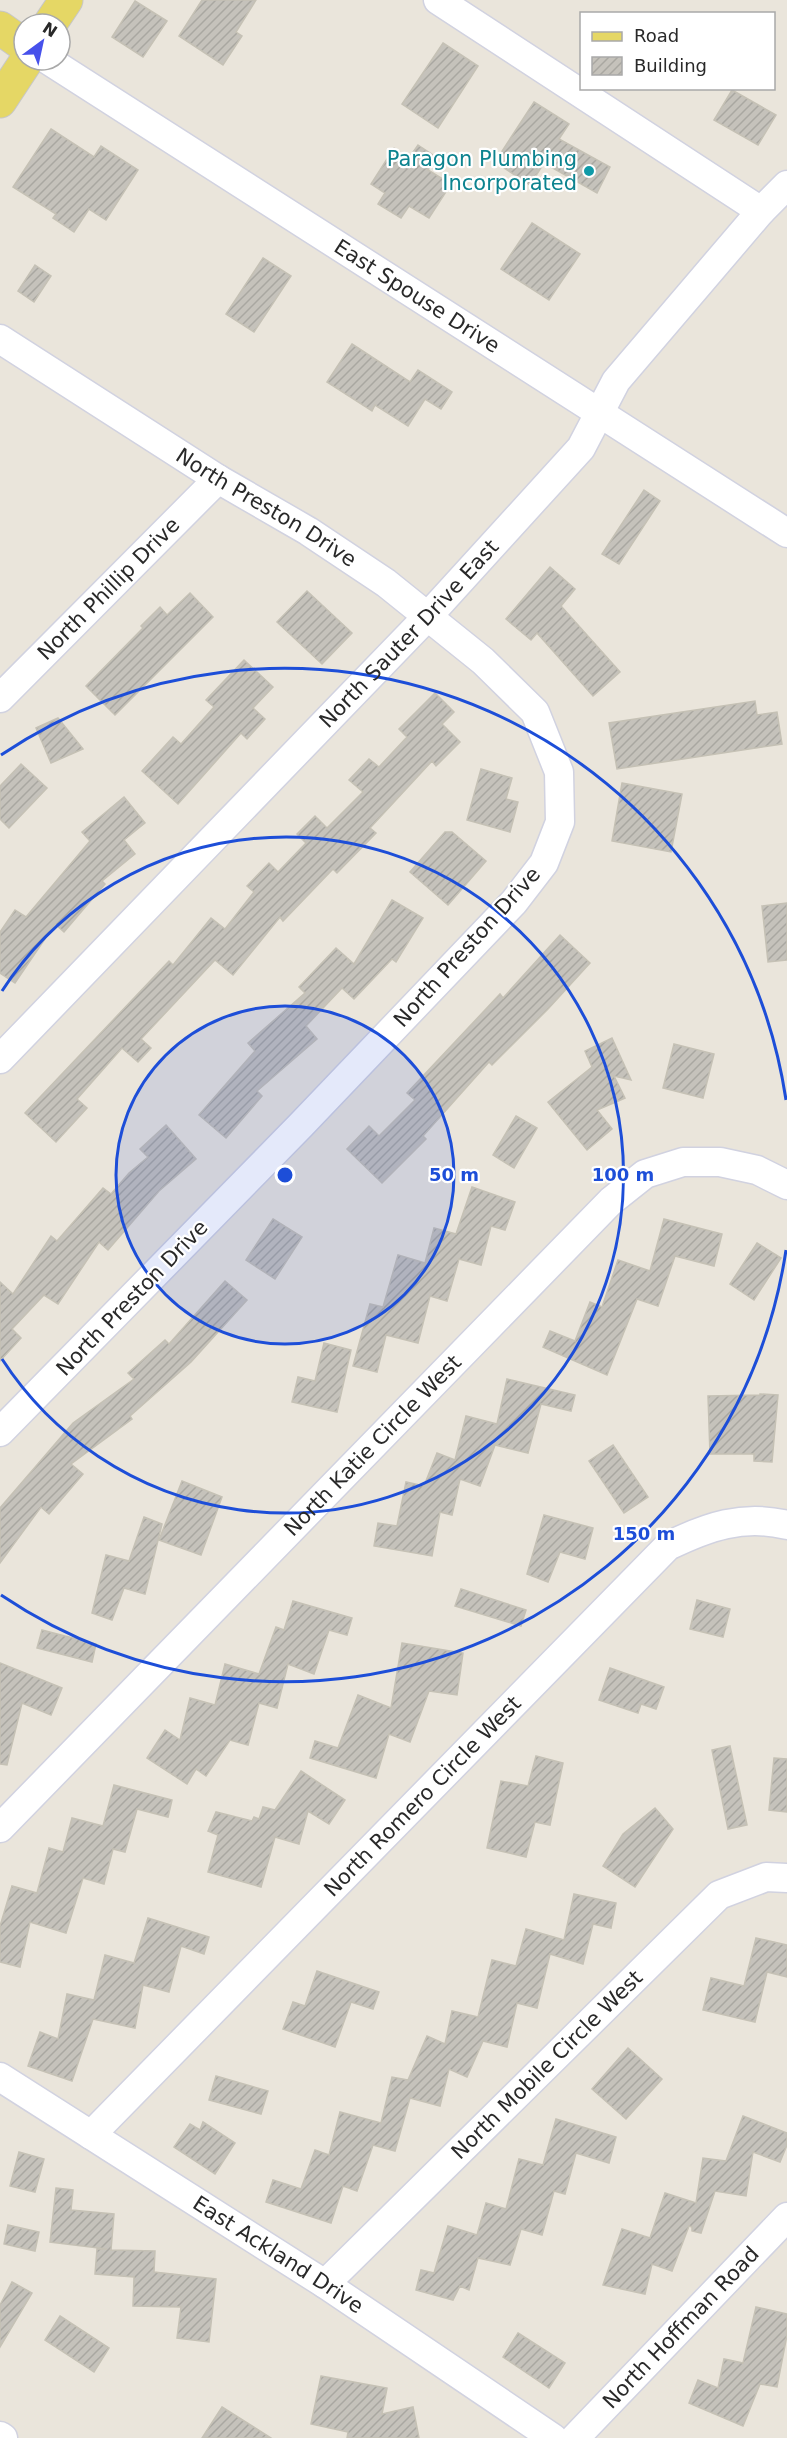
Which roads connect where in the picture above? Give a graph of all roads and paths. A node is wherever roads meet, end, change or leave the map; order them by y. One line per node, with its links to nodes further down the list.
1 (438, 0): 6 (street)
2 (19, 72): 4 (main road)
3 (67, 72): 8 (street, East Spouse Drive)
4 (0, 101)
5 (787, 185): 6 (street, North Sauter Drive East)
6 (761, 212): 8 (street, North Sauter Drive East)
7 (0, 339): 9 (street, North Preston Drive)
8 (599, 413): 10 (street, East Spouse Drive); 11 (street, North Sauter Drive East)
9 (218, 478): 11 (street, North Preston Drive); 12 (street, North Phillip Drive)
10 (787, 533)
11 (429, 615): 13 (street, North Sauter Drive East); 15 (street, North Preston Drive)
12 (0, 698)
13 (0, 1059)
14 (787, 1185): 17 (street, North Katie Circle West)
15 (0, 1432)
16 (787, 1525): 20 (street, North Romero Circle West)
17 (0, 1828)
18 (787, 1878): 22 (street, North Mobile Circle West)
19 (0, 2077): 20 (street, East Ackland Drive)
20 (91, 2134): 22 (street, East Ackland Drive)
21 (787, 2217): 24 (street, North Hoffman Road)
22 (325, 2284): 23 (street, East Ackland Drive)
23 (553, 2438)
24 (574, 2438)

